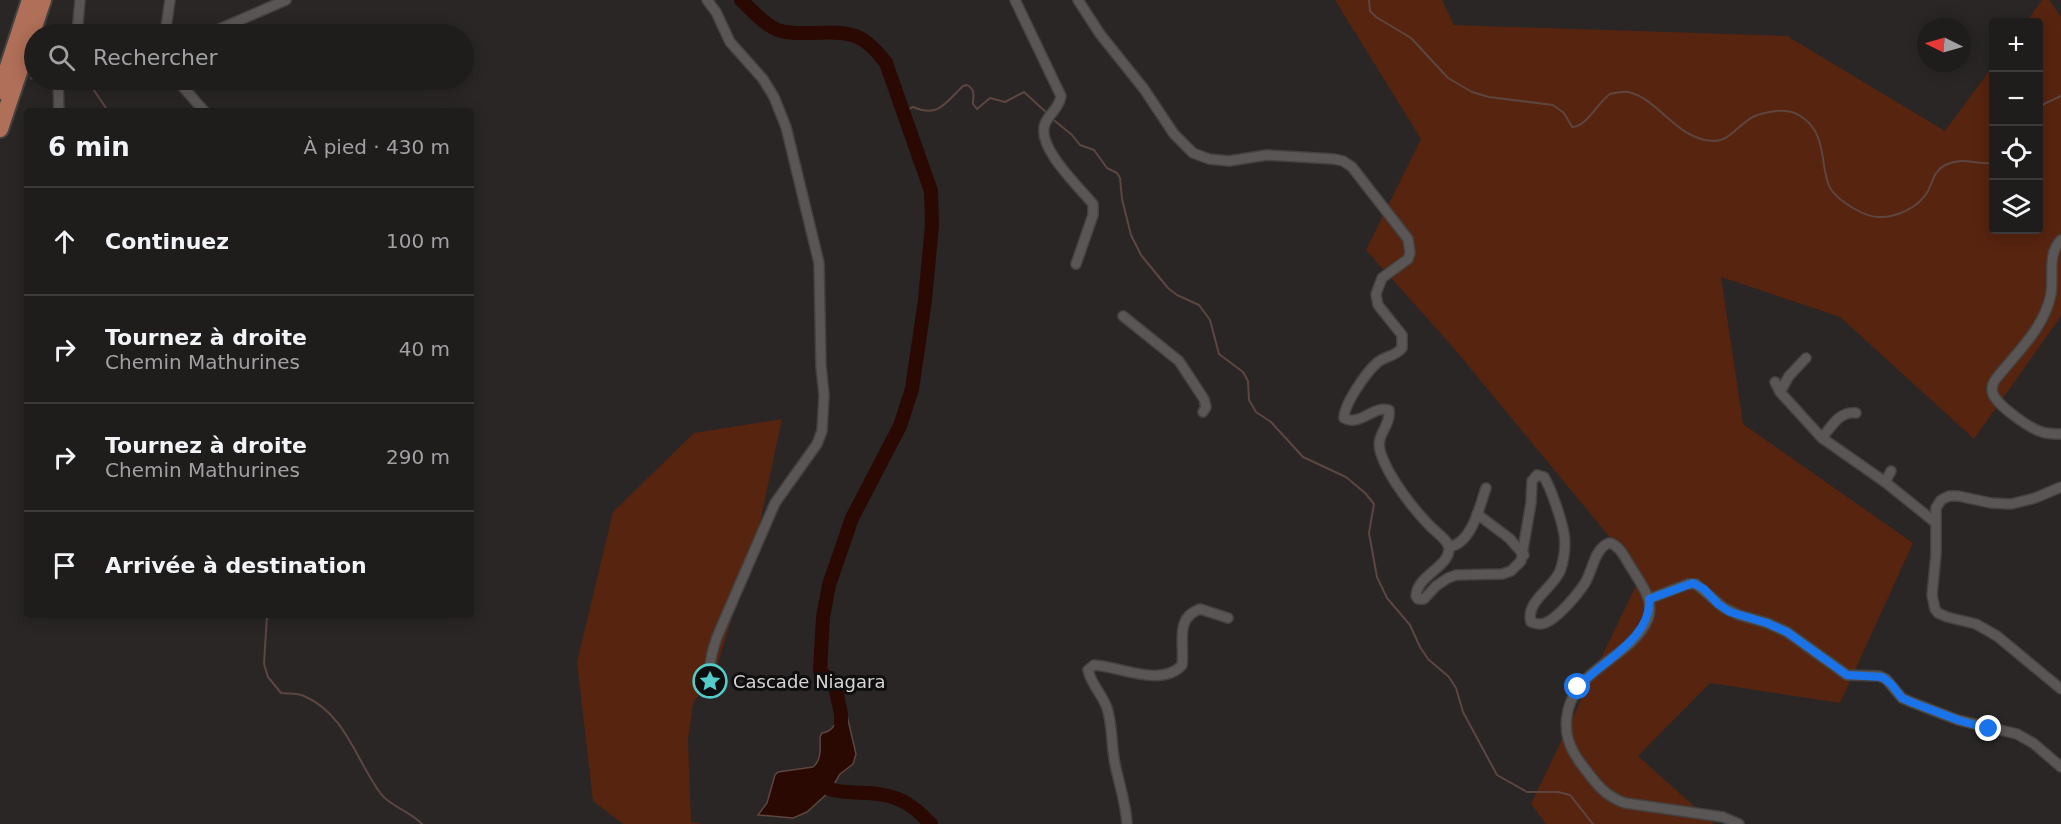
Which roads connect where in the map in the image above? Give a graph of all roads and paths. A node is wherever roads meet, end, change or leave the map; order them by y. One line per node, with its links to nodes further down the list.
1 (30, 0): 16 (highway)
2 (43, 0): 9 (highway)
3 (80, 0): 10 (street)
4 (170, 0): 11 (street)
5 (286, 0): 12 (street)
6 (707, 0): 40 (street)
7 (1015, 0): 21 (street)
8 (1078, 0): 36 (street)
9 (35, 24)
10 (78, 24)
11 (166, 24)
12 (231, 24)
13 (24, 57): 19 (highway)
14 (58, 90): 17 (street)
15 (186, 90): 18 (street)
16 (0, 92)
17 (59, 108)
18 (201, 108)
19 (0, 129)
20 (2061, 240): 28 (street)
21 (1076, 264)
22 (1123, 316): 26 (street)
23 (1806, 358): 25 (street)
24 (1775, 382): 25 (street)
25 (1780, 393): 29 (street)
26 (1203, 412)
27 (1856, 412): 29 (street)
28 (2061, 435)
29 (1822, 438): 31 (street)
30 (1891, 471): 31 (street)
31 (1885, 482): 35 (street)
32 (2061, 487): 35 (street)
33 (1486, 488): 34 (street)
34 (1477, 514): 36 (street); 37 (street)
35 (1936, 523): 41 (street)
36 (1449, 547): 37 (street)
37 (1524, 555): 38 (street)
38 (1649, 599): 42 (street); 44 (street)
39 (1228, 618): 43 (street)
40 (710, 680)
41 (2061, 689)
42 (2061, 768)
43 (1128, 824)
44 (1739, 824)

